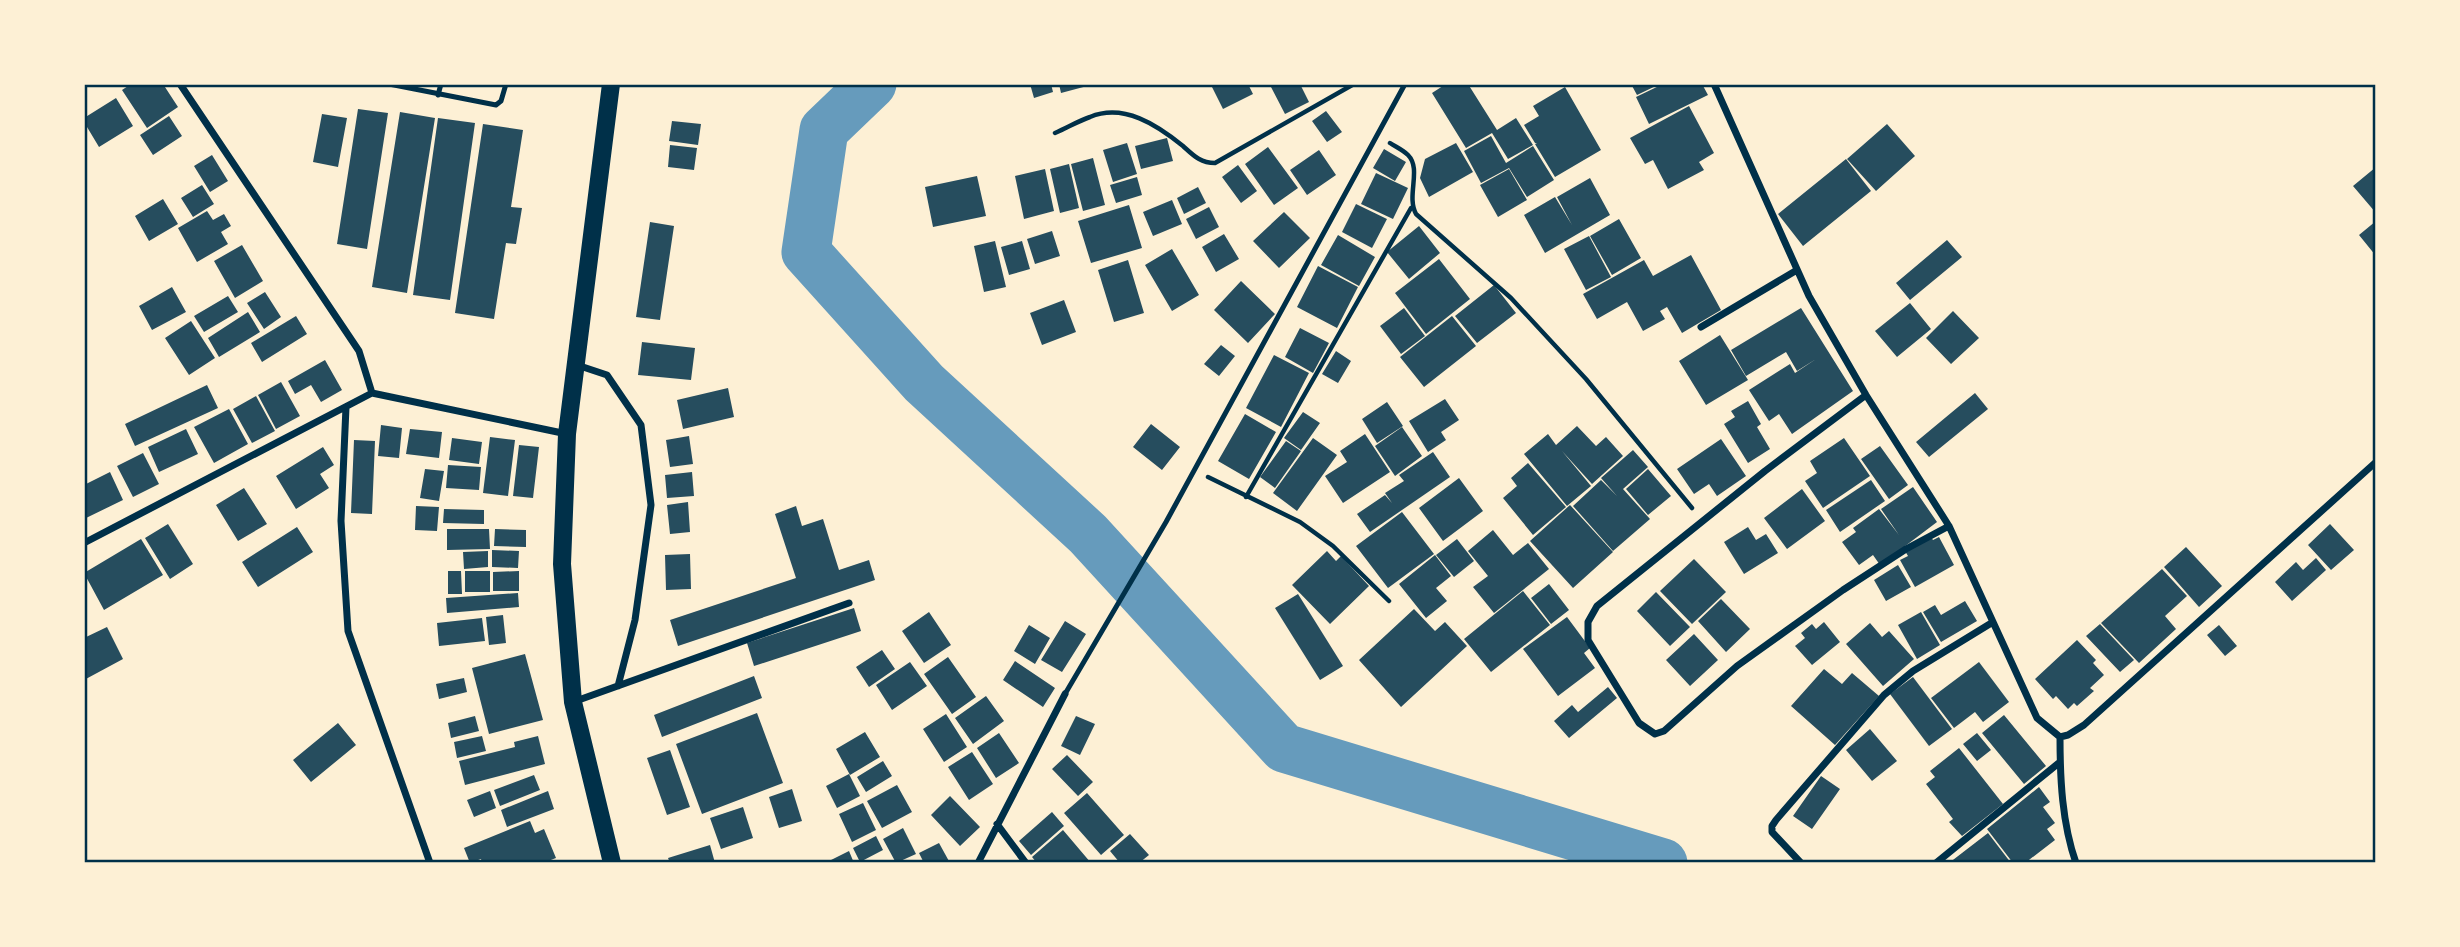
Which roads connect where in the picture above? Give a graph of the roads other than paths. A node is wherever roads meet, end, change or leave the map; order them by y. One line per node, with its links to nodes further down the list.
1 (389, 84): 8 (lane)
2 (441, 84): 8 (lane)
3 (506, 84): 8 (lane)
4 (611, 84): 11 (main road)
5 (1405, 84): 22 (lane)
6 (1714, 84): 9 (street)
7 (183, 85): 12 (street)
8 (439, 95)
9 (1797, 270): 10 (street); 13 (street)
10 (1701, 327)
11 (576, 365): 15 (main road); 21 (street)
12 (372, 393): 14 (street); 15 (street)
13 (1866, 395): 17 (street); 17 (street)
14 (346, 407): 18 (street); 27 (street)
15 (567, 434): 23 (main road)
16 (2376, 462): 24 (street)
17 (1949, 526): 20 (street)
18 (84, 543)
19 (849, 603): 21 (street)
20 (1993, 622): 24 (street); 31 (street)
21 (618, 686): 23 (street)
22 (1065, 694): 26 (street)
23 (573, 702): 28 (main road)
24 (2060, 737): 25 (street)
25 (2060, 762): 32 (street); 33 (street)
26 (997, 824): 29 (street); 30 (street)
27 (430, 863)
28 (612, 863)
29 (978, 863)
30 (1026, 863)
31 (1801, 863)
32 (1936, 863)
33 (2076, 863)

